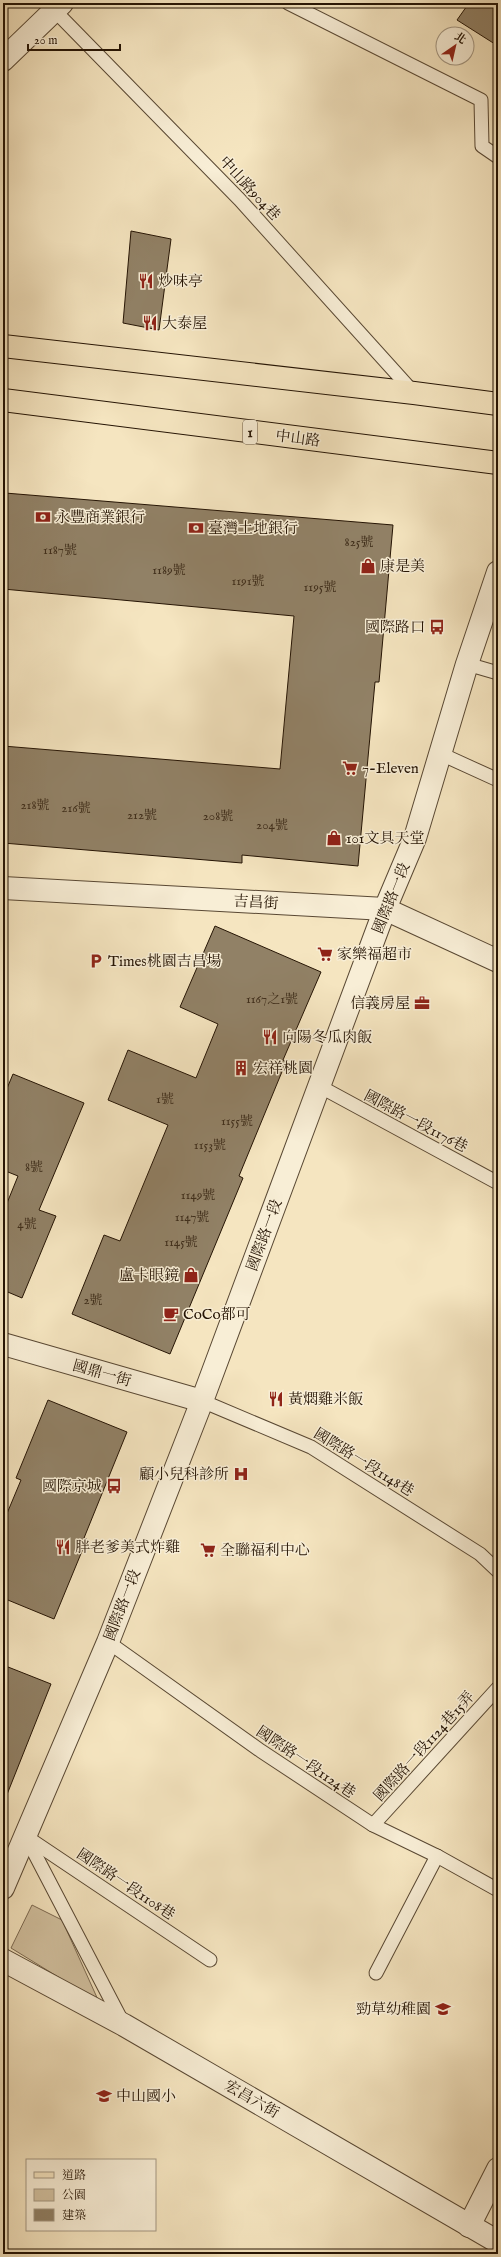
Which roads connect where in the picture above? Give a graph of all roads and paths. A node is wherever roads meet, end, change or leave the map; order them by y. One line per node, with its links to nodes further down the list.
1 (288, 3): 4 (lane)
2 (59, 7): 3 (street); 6 (lane, 中山路904巷)
3 (3, 60)
4 (498, 157)
5 (3, 346): 6 (main road)
6 (414, 393): 8 (main road)
7 (3, 400): 9 (main road, 中山路 / 1)
8 (498, 404)
9 (498, 463)
10 (498, 572): 11 (street, 國際路一段)
11 (467, 664): 12 (lane); 13 (street, 國際路一段)
12 (498, 673)
13 (441, 754): 14 (lane); 16 (street, 國際路一段)
14 (498, 780)
15 (3, 888): 16 (street, 吉昌街)
16 (385, 909): 17 (street, 吉昌街); 18 (street, 國際路一段)
17 (498, 961)
18 (319, 1086): 19 (lane, 國際路一段1176巷); 21 (street, 國際路一段)
19 (498, 1183)
20 (3, 1344): 21 (street, 國鼎一街)
21 (202, 1401): 22 (lane, 國際路一段1148巷); 23 (street, 國際路一段)
22 (498, 1571)
23 (108, 1642): 25 (lane, 國際路一段1124巷); 26 (street, 國際路一段)
24 (498, 1688): 25 (lane, 國際路一段1124巷15弄)
25 (373, 1825): 27 (lane, 國際路一段1124巷)
26 (25, 1836): 28 (street, 國際路一段); 31 (lane, 國際路一段1108巷); 33 (lane)
27 (437, 1856): 29 (lane, 國際路一段1124巷); 32 (lane)
28 (3, 1888)
29 (498, 1890)
30 (3, 1960): 33 (street, 宏昌六街)
31 (210, 1960)
32 (376, 1973)
33 (124, 2025): 35 (street, 宏昌六街)
34 (498, 2169): 35 (street)
35 (469, 2226): 36 (street, 宏昌六街)
36 (498, 2242)

